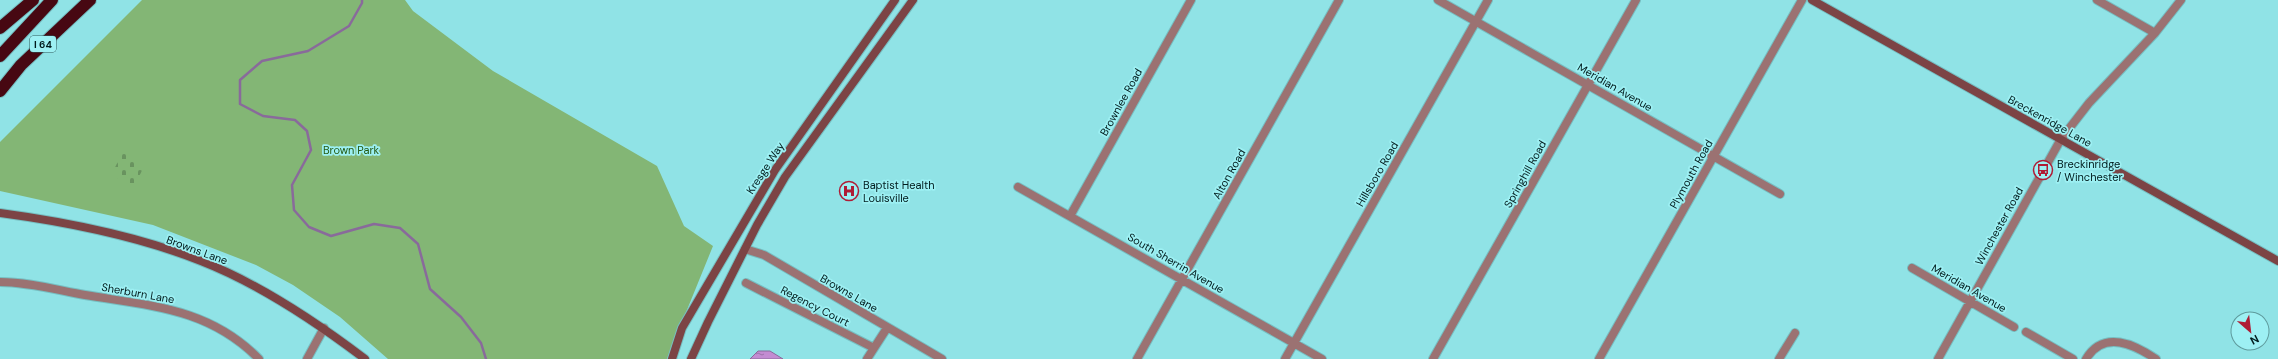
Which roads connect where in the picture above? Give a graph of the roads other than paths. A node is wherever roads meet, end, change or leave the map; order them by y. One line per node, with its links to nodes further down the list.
1 (33, 0): 16 (highway)
2 (52, 0): 18 (highway, I 64)
3 (90, 0): 20 (highway, I 64)
4 (895, 0): 44 (street, Kresge Way)
5 (913, 0): 27 (street, Kresge Way)
6 (1191, 0): 26 (street, Brownlee Road)
7 (1340, 0): 30 (street, Alton Road)
8 (1438, 0): 15 (street, Meridian Avenue)
9 (1488, 0): 15 (street, Hillsboro Road)
10 (1636, 0): 19 (street, Springhill Road)
11 (1802, 0): 22 (street, Plymouth Road)
12 (1812, 0): 21 (street, Breckenridge Lane)
13 (2097, 0): 17 (street)
14 (2181, 0): 17 (street, Winchester Road)
15 (1475, 21): 19 (street, Meridian Avenue); 39 (street, Hillsboro Road)
16 (0, 28)
17 (2155, 34): 21 (street, Winchester Road)
18 (0, 56)
19 (1589, 85): 22 (street, Meridian Avenue); 51 (street, Springhill Road)
20 (0, 91)
21 (2061, 139): 28 (street, Breckenridge Lane); 33 (street, Winchester Road)
22 (1713, 156): 24 (street, Meridian Avenue); 52 (street, Plymouth Road)
23 (1018, 187): 26 (street, South Sherrin Avenue)
24 (1780, 194)
25 (0, 213): 35 (street, Browns Lane)
26 (1070, 216): 30 (street, South Sherrin Avenue)
27 (745, 249): 36 (street, Browns Lane); 45 (street, Kresge Way)
28 (2278, 262)
29 (1912, 268): 33 (street, Meridian Avenue)
30 (1183, 279): 39 (street, South Sherrin Avenue); 48 (street, Alton Road)
31 (0, 282): 41 (street, Sherburn Lane)
32 (746, 283): 40 (street, Regency Court)
33 (1970, 301): 34 (street, Meridian Avenue); 54 (street, Winchester Road)
34 (2014, 327)
35 (324, 328): 42 (street); 43 (street, Browns Lane)
36 (887, 328): 40 (street); 47 (street, Browns Lane)
37 (2026, 332): 55 (street)
38 (1795, 333): 53 (street)
39 (1294, 343): 49 (street, Hillsboro Road); 50 (street, South Sherrin Avenue)
40 (874, 348): 46 (street)
41 (258, 359)
42 (307, 359)
43 (365, 359)
44 (672, 359)
45 (691, 359)
46 (869, 359)
47 (942, 359)
48 (1137, 359)
49 (1285, 359)
50 (1322, 359)
51 (1434, 359)
52 (1599, 359)
53 (1780, 359)
54 (1938, 359)
55 (2073, 359)
56 (2086, 359): 57 (street)
57 (2156, 359)

